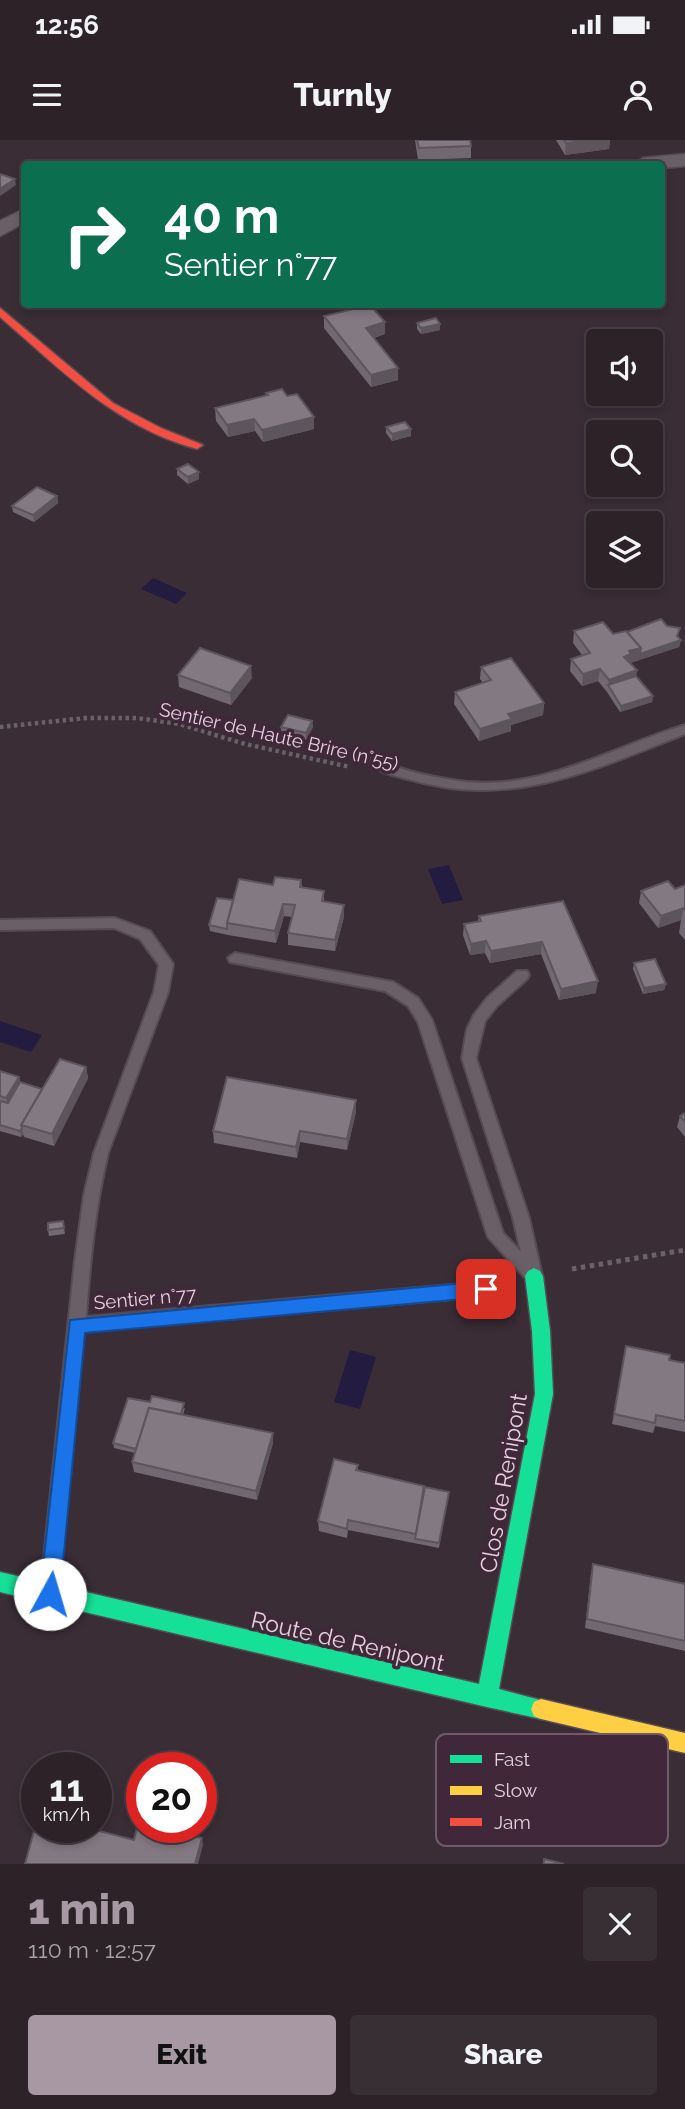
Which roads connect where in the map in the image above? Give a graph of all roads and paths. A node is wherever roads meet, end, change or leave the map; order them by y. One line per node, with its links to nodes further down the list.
1 (685, 160): 2 (street)
2 (665, 162)
3 (21, 217): 4 (street)
4 (0, 230)
5 (0, 311): 6 (street)
6 (197, 445)
7 (0, 727): 10 (path, Sentier de Haute Brire (n°55))
8 (685, 729): 9 (lane)
9 (370, 759)
10 (350, 767)
11 (0, 925): 17 (lane)
12 (235, 958): 15 (lane)
13 (522, 975): 15 (lane)
14 (685, 1250): 15 (path)
15 (534, 1276): 20 (street, Clos de Renipont)
16 (486, 1289): 17 (lane, Sentier n°77)
17 (77, 1325): 19 (lane, Sentier n°77)
18 (0, 1582): 19 (street, Route de Renipont)
19 (50, 1594): 20 (street, Route de Renipont)
20 (487, 1697): 21 (street, Route de Renipont)
21 (646, 1734)

